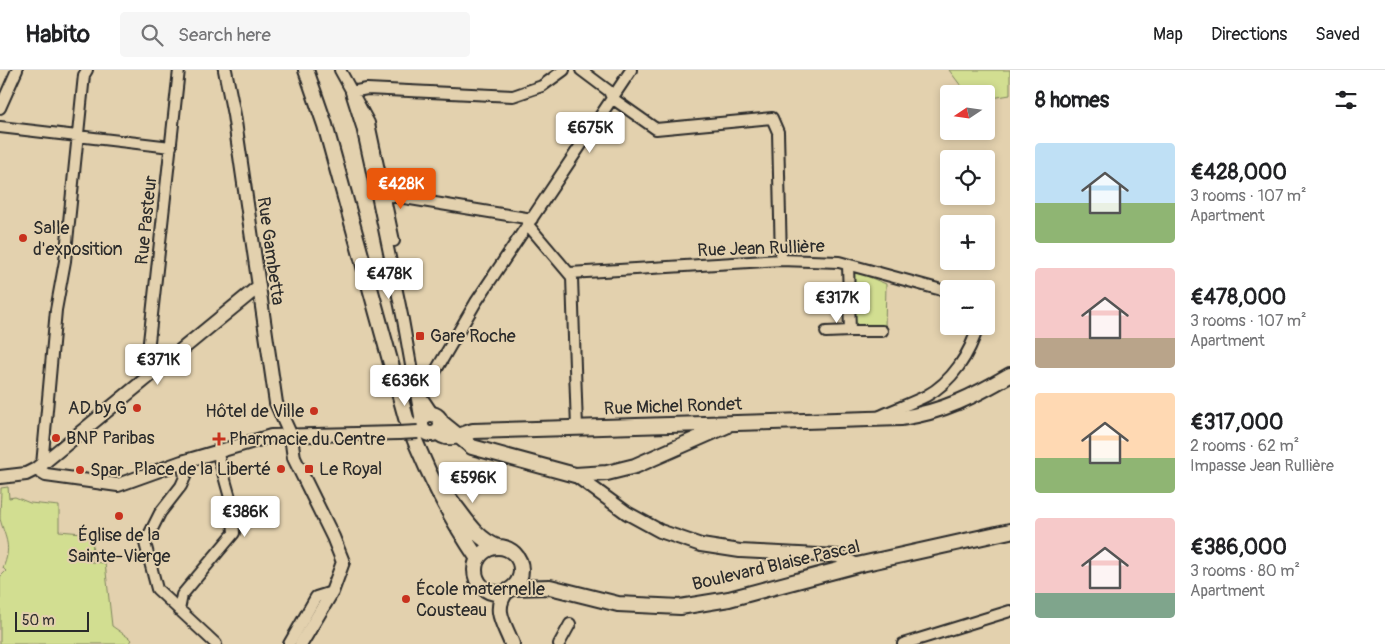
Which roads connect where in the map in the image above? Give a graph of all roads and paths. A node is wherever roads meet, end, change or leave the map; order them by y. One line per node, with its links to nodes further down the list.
1 (17, 70): 13 (street)
2 (87, 70): 16 (street)
3 (180, 70): 17 (street, Rue Pasteur)
4 (225, 70): 23 (street, Rue Gambetta)
5 (306, 70): 14 (main road)
6 (312, 70): 14 (main road)
7 (340, 70): 11 (street)
8 (564, 70): 11 (street)
9 (580, 70): 12 (street)
10 (631, 70): 12 (street)
11 (351, 92): 18 (street)
12 (612, 98): 19 (street); 20 (street)
13 (0, 108)
14 (325, 125): 44 (main road)
15 (0, 127): 16 (street)
16 (78, 136): 17 (street); 41 (street)
17 (170, 147): 29 (street, Rue Pasteur)
18 (381, 194): 19 (street); 31 (street)
19 (530, 222): 22 (street); 31 (street)
20 (781, 260): 21 (street, Rue Jean Rullière); 22 (street, Rue Jean Rullière)
21 (848, 265): 24 (street, Rue Jean Rullière); 25 (street)
22 (570, 273): 36 (street)
23 (258, 287): 29 (street); 38 (street, Rue Gambetta)
24 (940, 290)
25 (850, 331): 26 (street); 27 (street)
26 (882, 331)
27 (826, 332)
28 (975, 335): 32 (street)
29 (152, 373): 41 (street)
30 (1010, 375): 32 (main road, Rue Michel Rondet)
31 (416, 388): 33 (street); 35 (street)
32 (874, 418): 34 (main road, Rue Michel Rondet)
33 (439, 423): 35 (main road); 37 (main road)
34 (734, 423): 36 (main road, Rue Michel Rondet); 42 (main road)
35 (420, 427): 38 (street, bridge)
36 (577, 428): 37 (main road, Rue Michel Rondet)
37 (459, 435): 42 (main road)
38 (291, 436): 39 (street); 52 (street, Rue Gambetta)
39 (217, 451): 40 (street); 54 (street)
40 (182, 462): 41 (street); 54 (street)
41 (39, 467): 43 (street)
42 (575, 475): 49 (street)
43 (0, 477)
44 (434, 482): 46 (main road); 47 (main road)
45 (1010, 531): 49 (main road, Boulevard Blaise Pascal)
46 (498, 547): 47 (main road); 48 (main road)
47 (478, 559): 53 (main road)
48 (520, 565): 50 (main road, Boulevard Blaise Pascal); 51 (main road)
49 (857, 565): 50 (main road, Boulevard Blaise Pascal)
50 (550, 587): 51 (main road, Boulevard Blaise Pascal)
51 (510, 590): 53 (main road); 61 (main road)
52 (332, 592): 58 (street); 59 (street, Rue Gambetta)
53 (489, 592): 60 (main road)
54 (179, 610): 57 (street)
55 (1010, 611): 63 (street)
56 (570, 624): 62 (street)
57 (216, 644)
58 (288, 644)
59 (301, 644)
60 (505, 644)
61 (512, 644)
62 (559, 644)
63 (903, 644)

